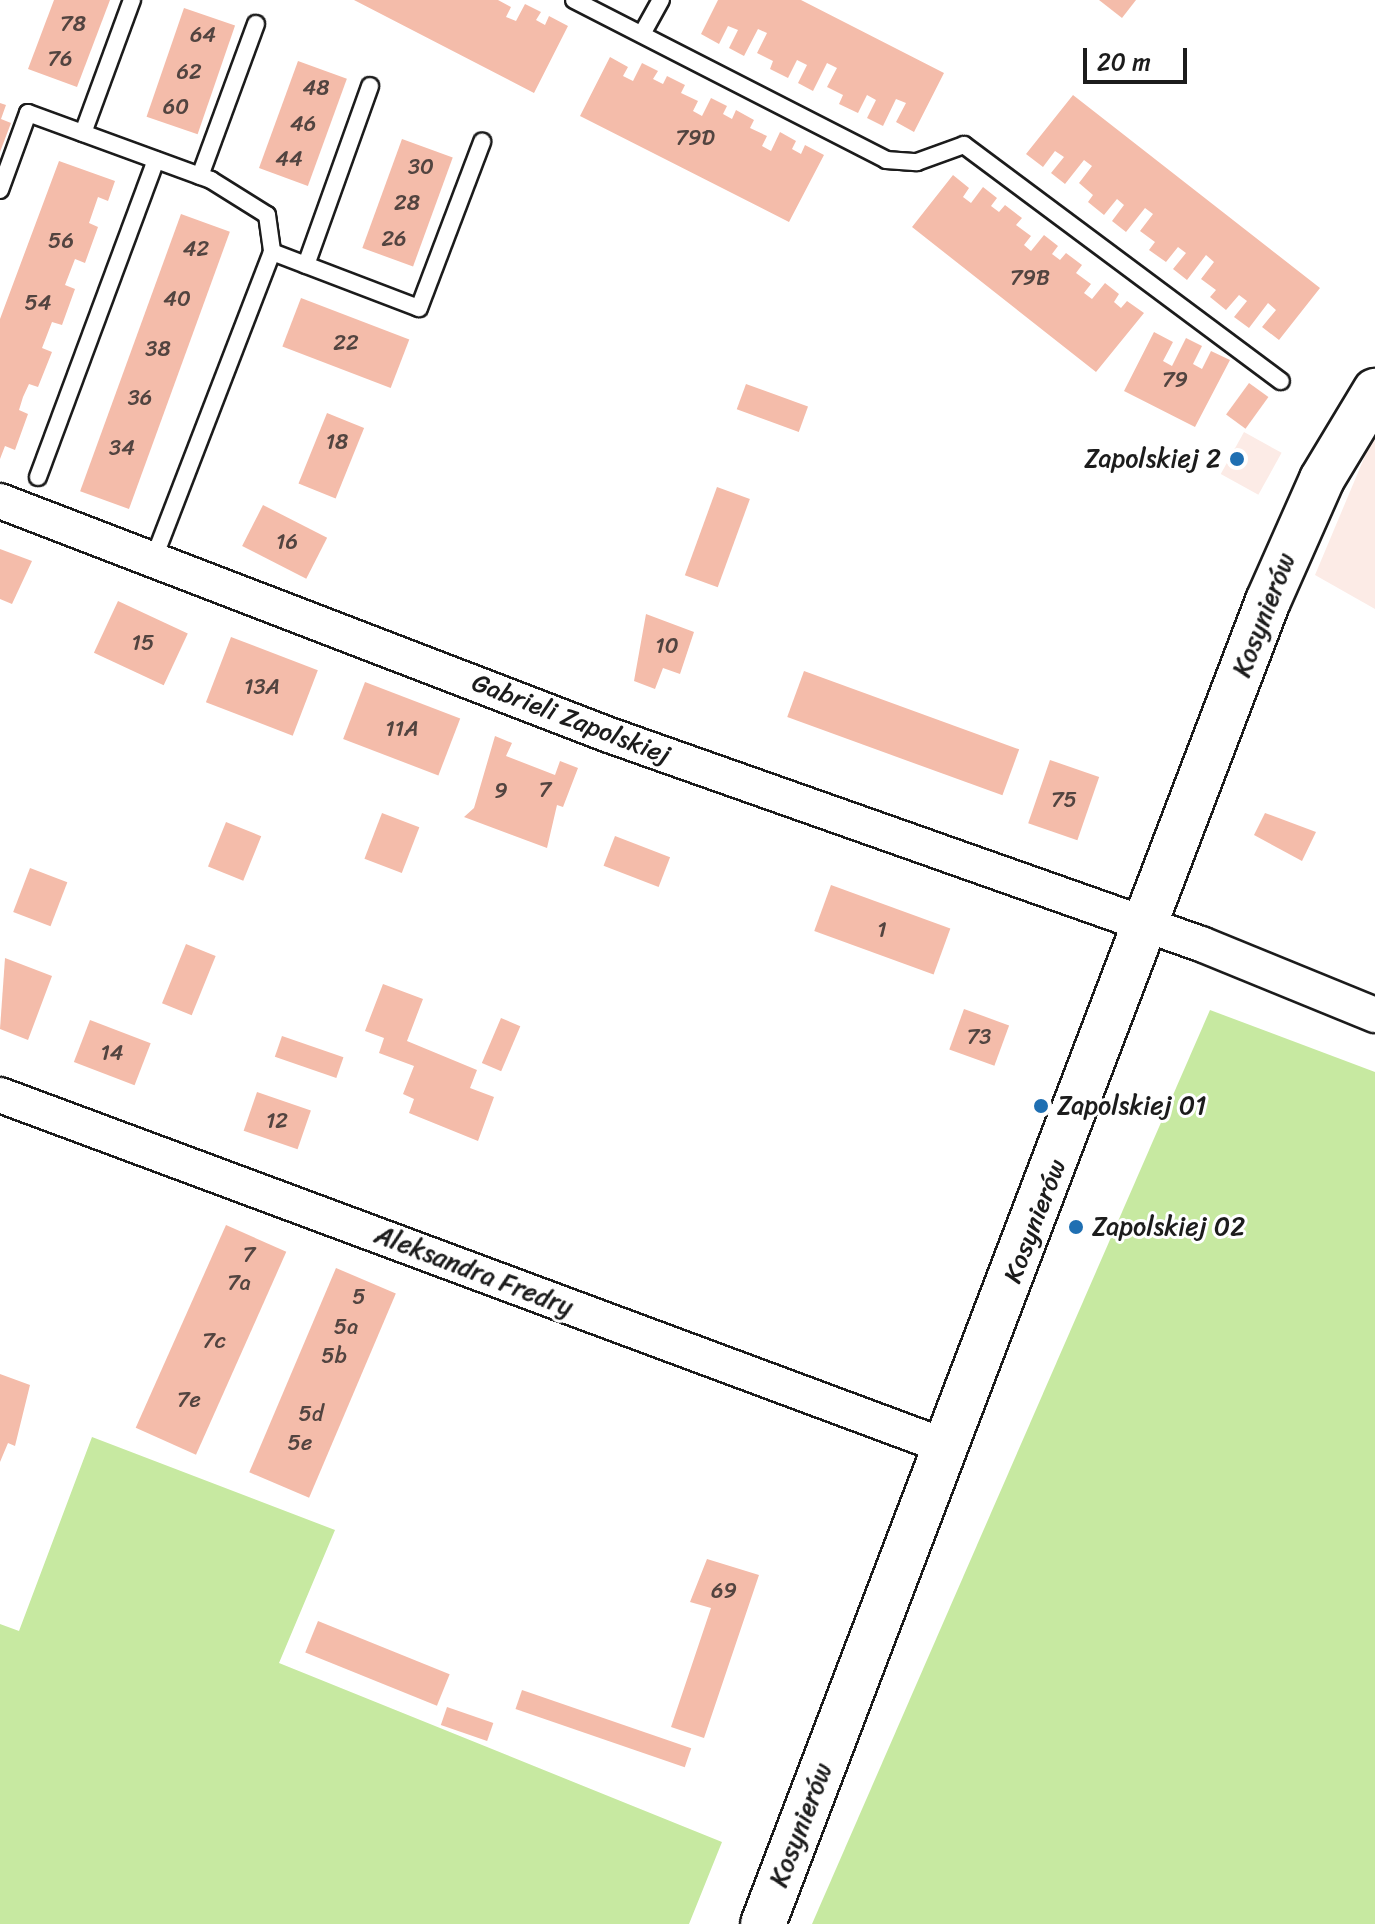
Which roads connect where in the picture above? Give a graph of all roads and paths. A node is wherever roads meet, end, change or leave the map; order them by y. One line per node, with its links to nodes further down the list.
1 (132, 0): 7 (lane)
2 (574, 0): 5 (lane)
3 (661, 0): 5 (lane)
4 (256, 24): 10 (lane)
5 (642, 34): 14 (lane)
6 (370, 86): 13 (lane)
7 (83, 133): 9 (lane); 11 (lane)
8 (482, 142): 13 (lane)
9 (156, 160): 10 (lane); 16 (lane)
10 (200, 176): 12 (lane)
11 (0, 190)
12 (272, 252): 13 (lane); 18 (lane)
13 (306, 265)
14 (1281, 381)
15 (1375, 391): 19 (main road, Kosynierów)
16 (38, 477)
17 (0, 501): 18 (street, Gabrieli Zapolskiej)
18 (154, 558): 19 (street, Gabrieli Zapolskiej)
19 (1147, 927): 20 (street, Gabrieli Zapolskiej); 22 (main road, Kosynierów)
20 (1375, 1015)
21 (0, 1095): 22 (street, Aleksandra Fredry)
22 (947, 1447): 23 (main road, Kosynierów)
23 (763, 1924)

